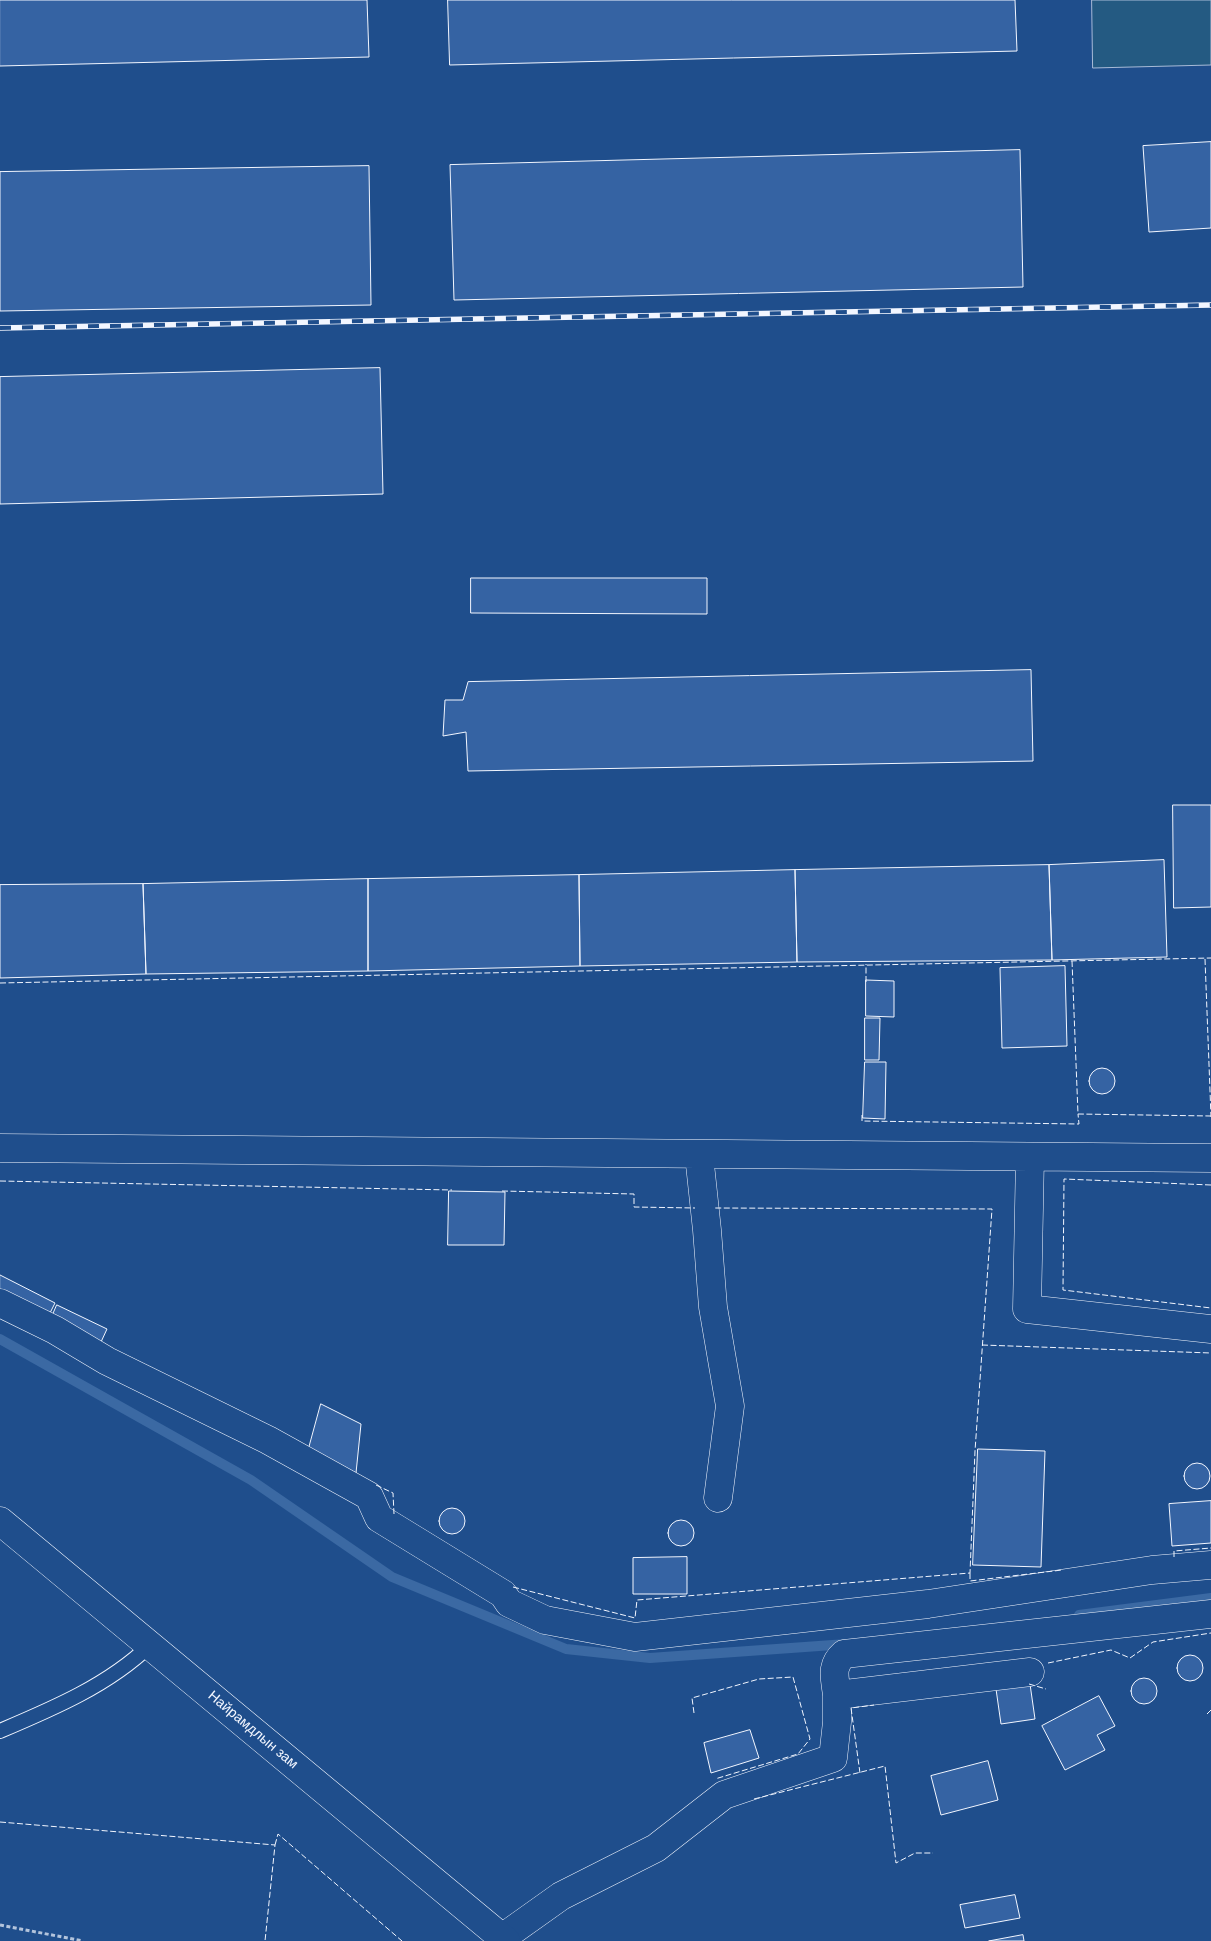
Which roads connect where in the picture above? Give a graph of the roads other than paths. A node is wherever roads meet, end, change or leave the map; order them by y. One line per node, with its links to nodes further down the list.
1 (0, 1148): 2 (street)
2 (699, 1155): 3 (street); 7 (street)
3 (1030, 1156): 4 (street); 6 (street)
4 (1211, 1158)
5 (0, 1303): 9 (street)
6 (1211, 1329)
7 (718, 1498)
8 (0, 1521): 11 (street, Найрамдлын зам)
9 (1211, 1565)
10 (1211, 1614): 13 (street)
11 (150, 1645): 14 (lane); 15 (street, Найрамдлын зам)
12 (1030, 1672): 13 (street)
13 (836, 1695): 15 (street)
14 (0, 1732)
15 (504, 1940)

